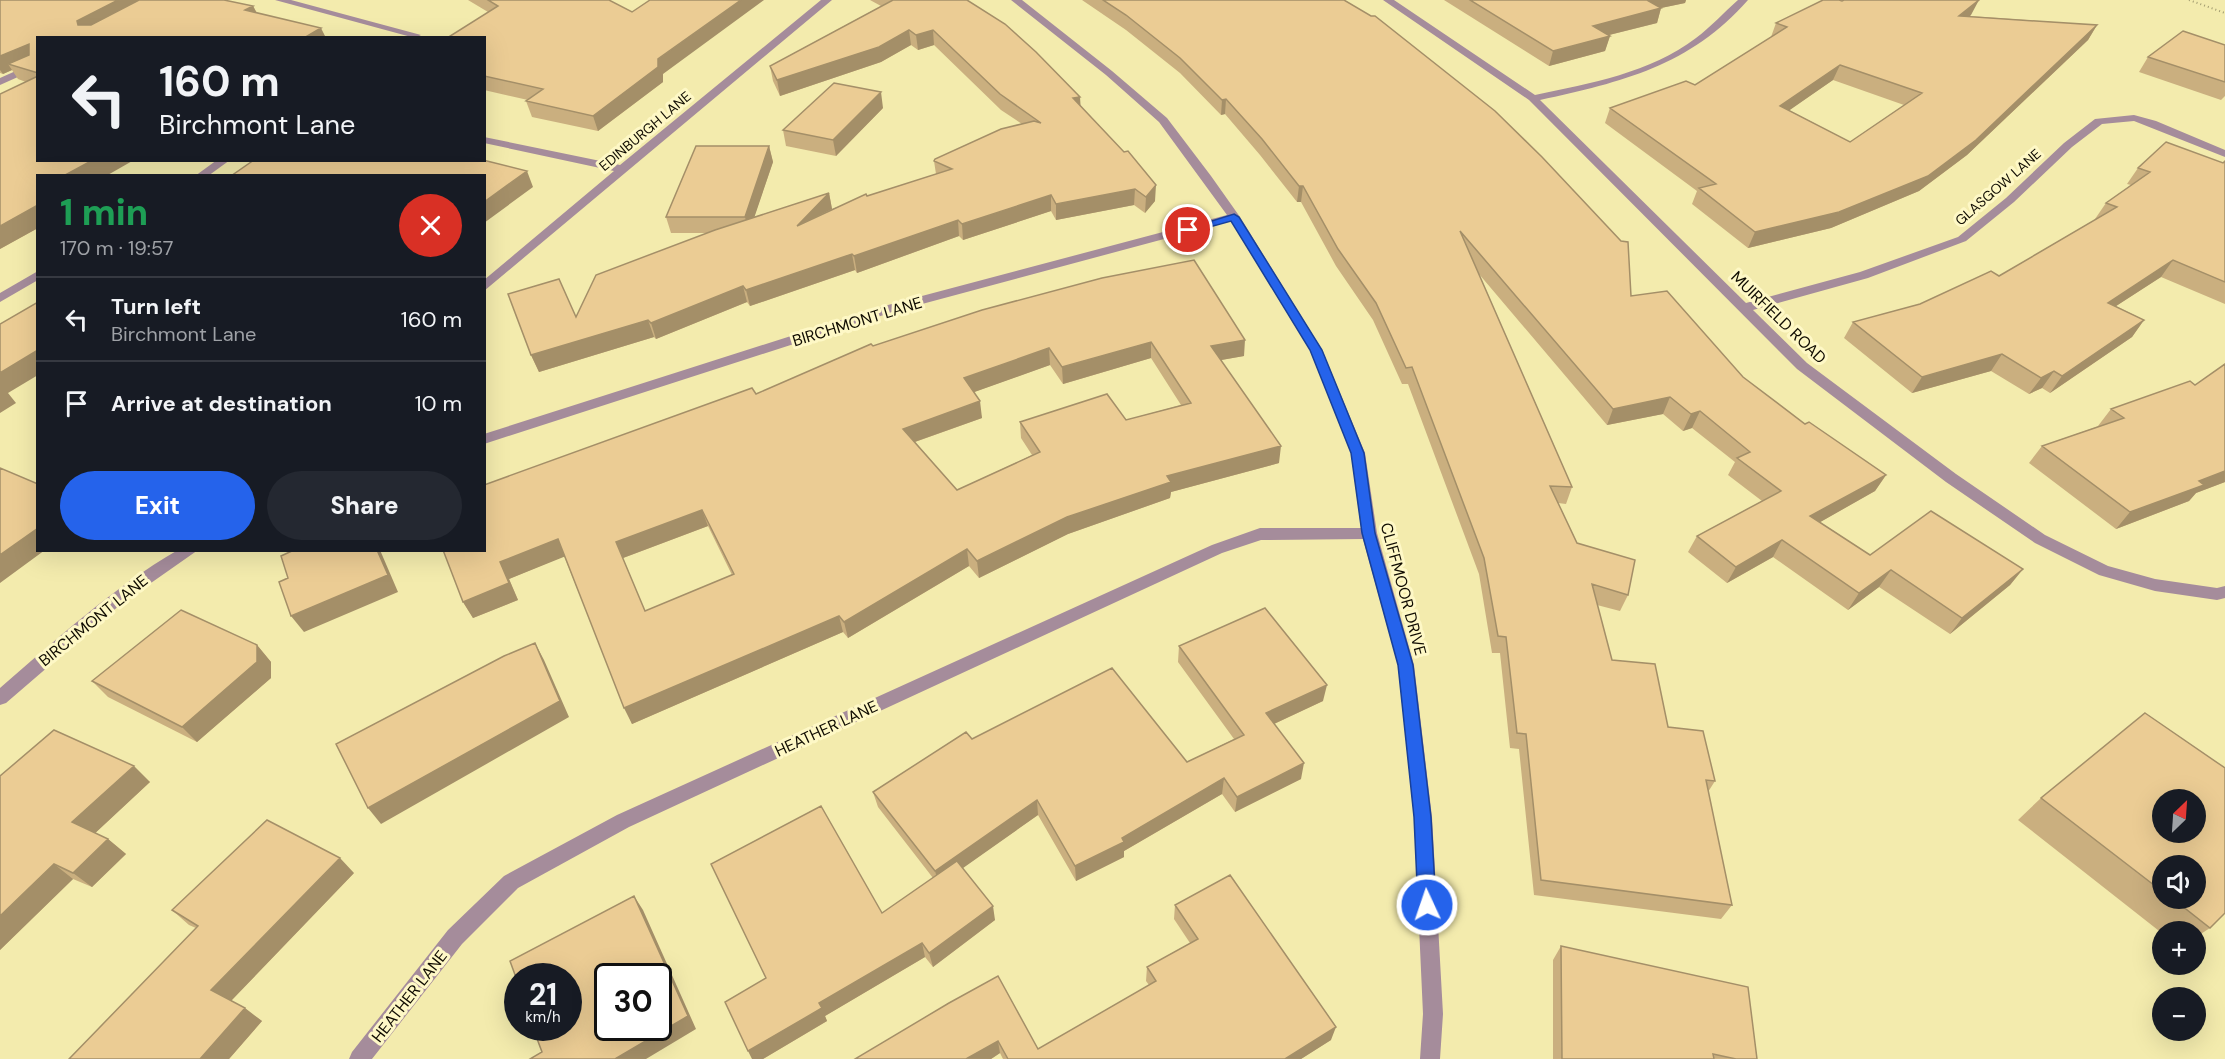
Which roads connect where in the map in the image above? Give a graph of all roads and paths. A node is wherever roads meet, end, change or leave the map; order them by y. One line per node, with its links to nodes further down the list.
1 (280, 0): 8 (street)
2 (827, 0): 15 (street, EDINBURGH LANE)
3 (1016, 0): 17 (street, CLIFFMOOR DRIVE)
4 (1388, 0): 11 (street, MUIRFIELD ROAD)
5 (1743, 0): 11 (street)
6 (2189, 0): 7 (path)
7 (2225, 13)
8 (414, 36)
9 (36, 65): 10 (street)
10 (0, 82)
11 (1533, 98): 21 (street, MUIRFIELD ROAD)
12 (486, 140): 15 (street)
13 (2225, 154): 21 (street, GLASGOW LANE)
14 (222, 162): 16 (street)
15 (622, 169): 19 (street, EDINBURGH LANE)
16 (203, 174)
17 (1234, 217): 22 (street, BIRCHMONT LANE); 23 (street, CLIFFMOOR DRIVE)
18 (36, 276): 20 (street)
19 (486, 285)
20 (0, 298)
21 (1744, 308): 25 (street, MUIRFIELD ROAD)
22 (486, 439)
23 (1369, 533): 27 (street, HEATHER LANE); 28 (street, CLIFFMOOR DRIVE)
24 (188, 552): 26 (street, BIRCHMONT LANE)
25 (2225, 592)
26 (0, 698)
27 (359, 1059)
28 (1430, 1059)

